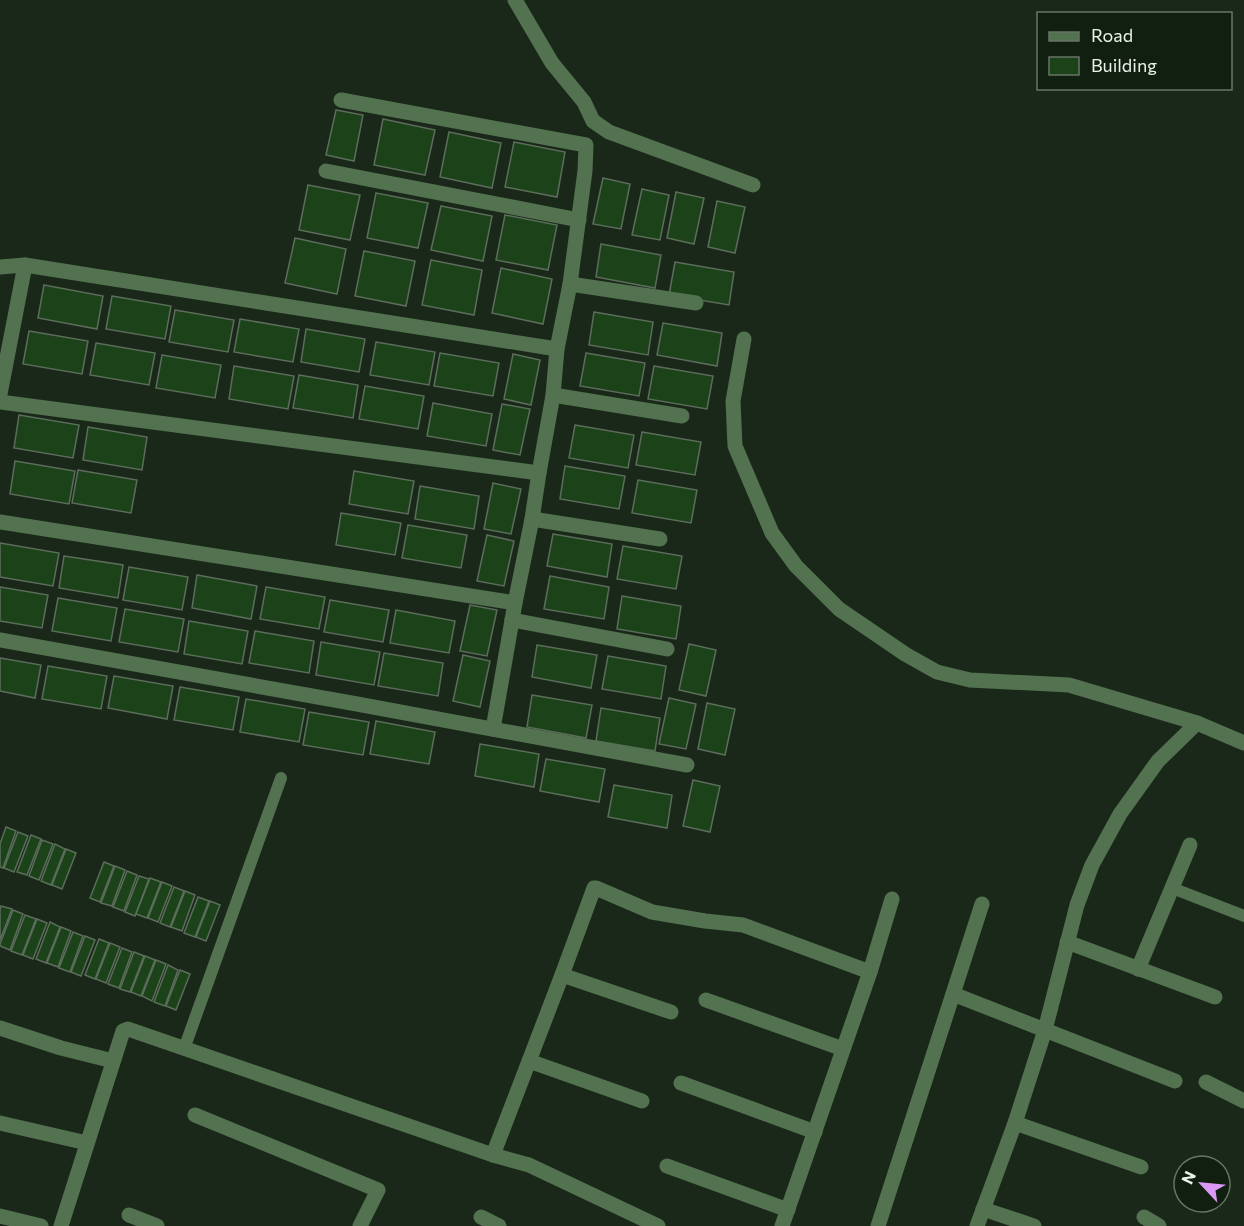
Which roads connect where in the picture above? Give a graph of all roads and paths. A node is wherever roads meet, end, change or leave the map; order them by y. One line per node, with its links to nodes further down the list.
1 (515, 0): 4 (street)
2 (341, 100): 5 (street)
3 (326, 171): 5 (street)
4 (753, 185)
5 (579, 220): 8 (street)
6 (25, 265): 7 (street); 11 (street); 12 (street)
7 (0, 267)
8 (570, 284): 9 (street); 11 (street)
9 (696, 303)
10 (744, 339): 24 (street)
11 (557, 349): 13 (street)
12 (0, 394)
13 (553, 395): 15 (street); 16 (street)
14 (0, 402): 16 (street)
15 (682, 416)
16 (539, 473): 17 (street)
17 (532, 519): 19 (street); 20 (street)
18 (0, 522): 20 (street)
19 (660, 539)
20 (515, 603): 21 (street)
21 (512, 620): 23 (street); 25 (street)
22 (0, 640): 25 (street)
23 (667, 649)
24 (1197, 723): 26 (street); 34 (street)
25 (493, 729): 27 (street)
26 (1244, 743)
27 (687, 765)
28 (281, 778): 44 (lane)
29 (1190, 845): 30 (street)
30 (1172, 888): 33 (lane); 35 (street)
31 (892, 899): 36 (street)
32 (982, 904): 38 (street)
33 (1244, 916)
34 (1067, 942): 35 (street); 43 (street)
35 (1138, 969): 39 (street)
36 (870, 972): 37 (street); 45 (street)
37 (562, 975): 41 (street); 47 (street)
38 (953, 994): 43 (street); 74 (street)
39 (1215, 996)
40 (706, 1000): 45 (street)
41 (671, 1012)
42 (0, 1028): 46 (street)
43 (1045, 1030): 48 (street); 55 (street)
44 (184, 1048): 46 (street); 58 (street)
45 (843, 1049): 56 (street)
46 (113, 1061): 57 (street)
47 (529, 1061): 51 (street); 58 (street)
48 (1175, 1081)
49 (1206, 1082): 52 (street)
50 (681, 1083): 56 (street)
51 (642, 1101)
52 (1244, 1101)
53 (195, 1115): 70 (street)
54 (0, 1123): 57 (street)
55 (1015, 1123): 60 (street); 61 (street)
56 (815, 1132): 62 (street)
57 (87, 1143): 68 (street)
58 (493, 1155): 72 (street)
59 (667, 1166): 62 (street)
60 (1141, 1167)
61 (983, 1209): 75 (street); 76 (street)
62 (788, 1210): 73 (street)
63 (129, 1215): 69 (street)
64 (0, 1216): 67 (street)
65 (481, 1217): 71 (street)
66 (1144, 1218): 77 (street)
67 (41, 1226)
68 (61, 1226)
69 (157, 1226)
70 (360, 1226)
71 (499, 1226)
72 (658, 1226)
73 (782, 1226)
74 (878, 1226)
75 (977, 1226)
76 (1034, 1226)
77 (1159, 1226)

